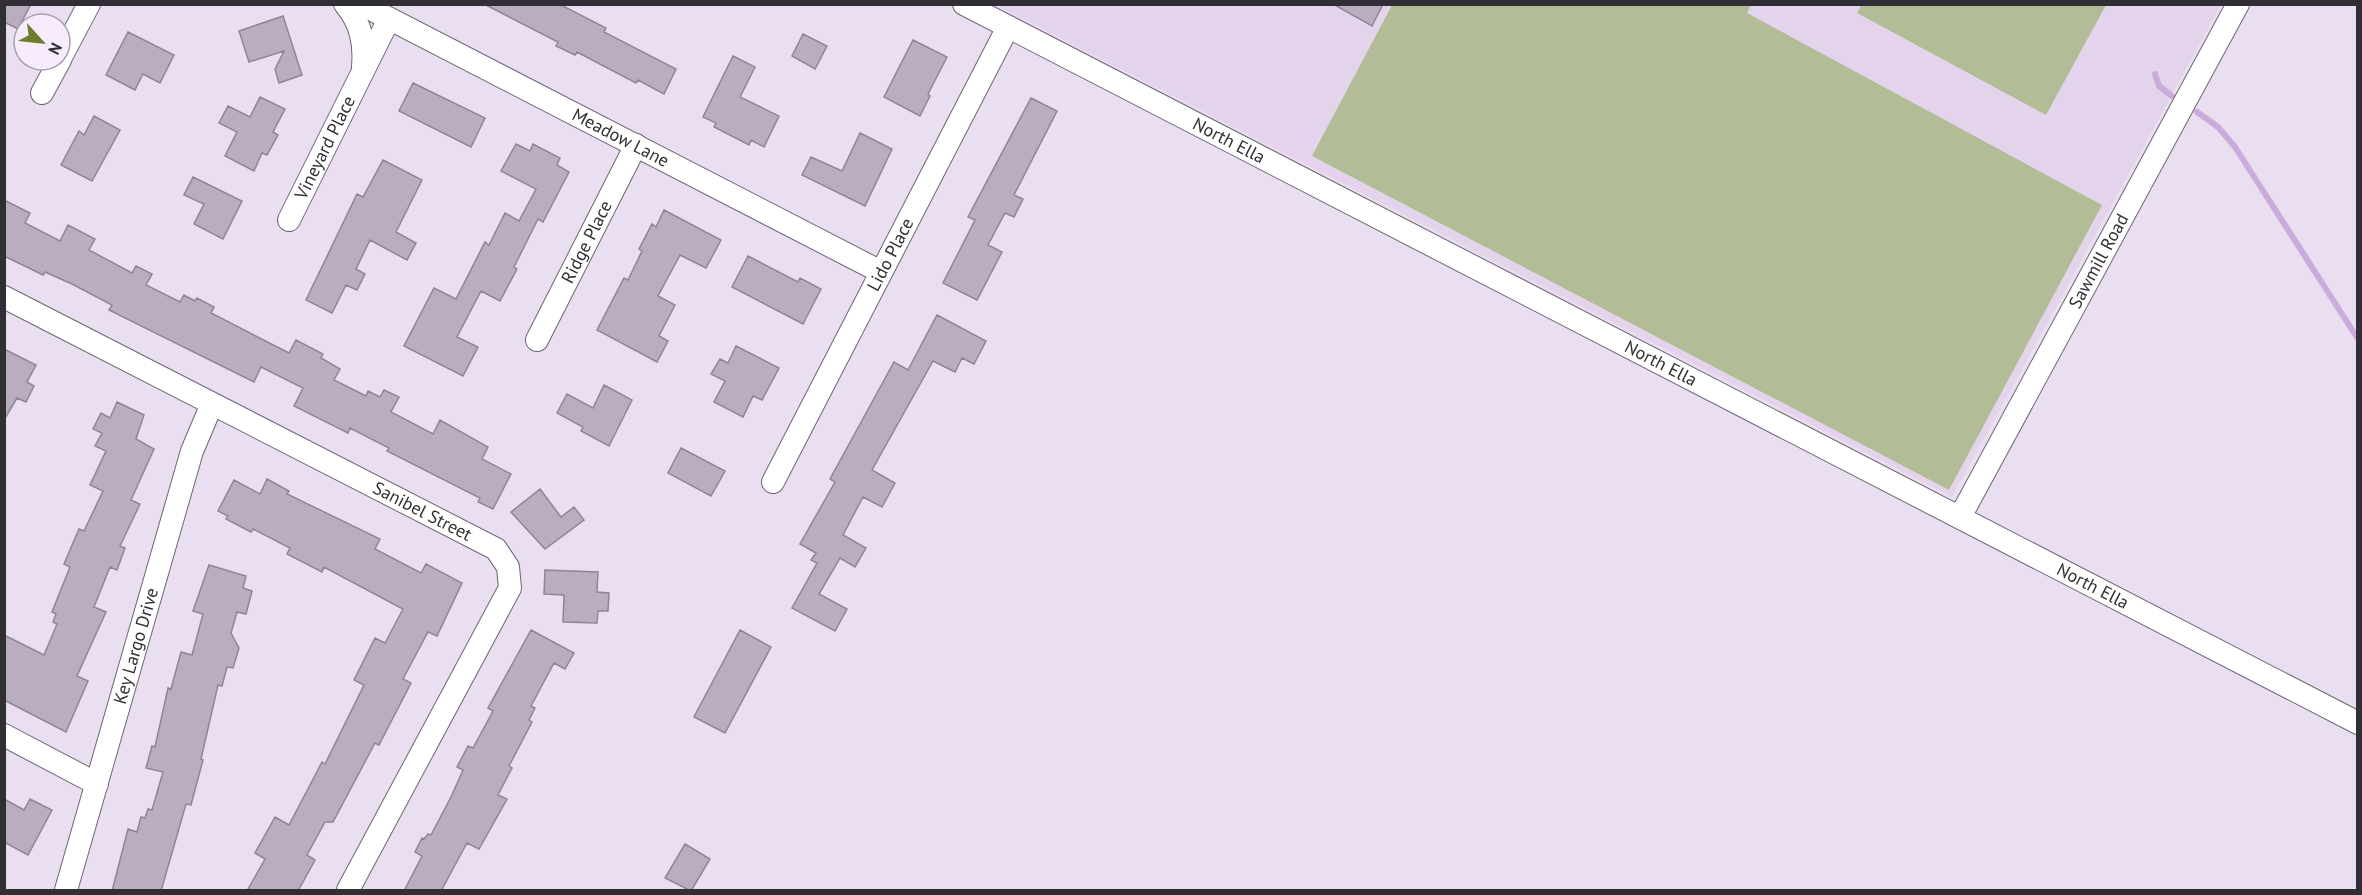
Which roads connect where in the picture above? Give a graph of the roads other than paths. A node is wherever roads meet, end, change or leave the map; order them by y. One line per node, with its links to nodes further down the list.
1 (88, 4): 8 (street)
2 (345, 4): 10 (street, Vineyard Place)
3 (361, 4): 6 (street, Meadow Lane)
4 (964, 4): 7 (street, North Ella)
5 (2238, 4): 19 (street, Sawmill Road)
6 (389, 19): 10 (street, Vineyard Place); 12 (street, Meadow Lane)
7 (1008, 27): 14 (street, Lido Place); 19 (street, North Ella)
8 (72, 36)
9 (53, 72): 11 (street)
10 (362, 74): 13 (street, Vineyard Place)
11 (42, 93)
12 (636, 145): 14 (street, Meadow Lane); 16 (street, Ridge Place)
13 (289, 220)
14 (881, 272): 18 (street, Lido Place)
15 (4, 297): 17 (street, Sanibel Street)
16 (537, 340)
17 (212, 404): 22 (street, Key Largo Drive); 24 (street, Sanibel Street)
18 (773, 482)
19 (1960, 517): 20 (street, North Ella)
20 (2358, 723)
21 (4, 735): 22 (street)
22 (97, 784): 23 (street, Key Largo Drive)
23 (66, 891)
24 (348, 891)

